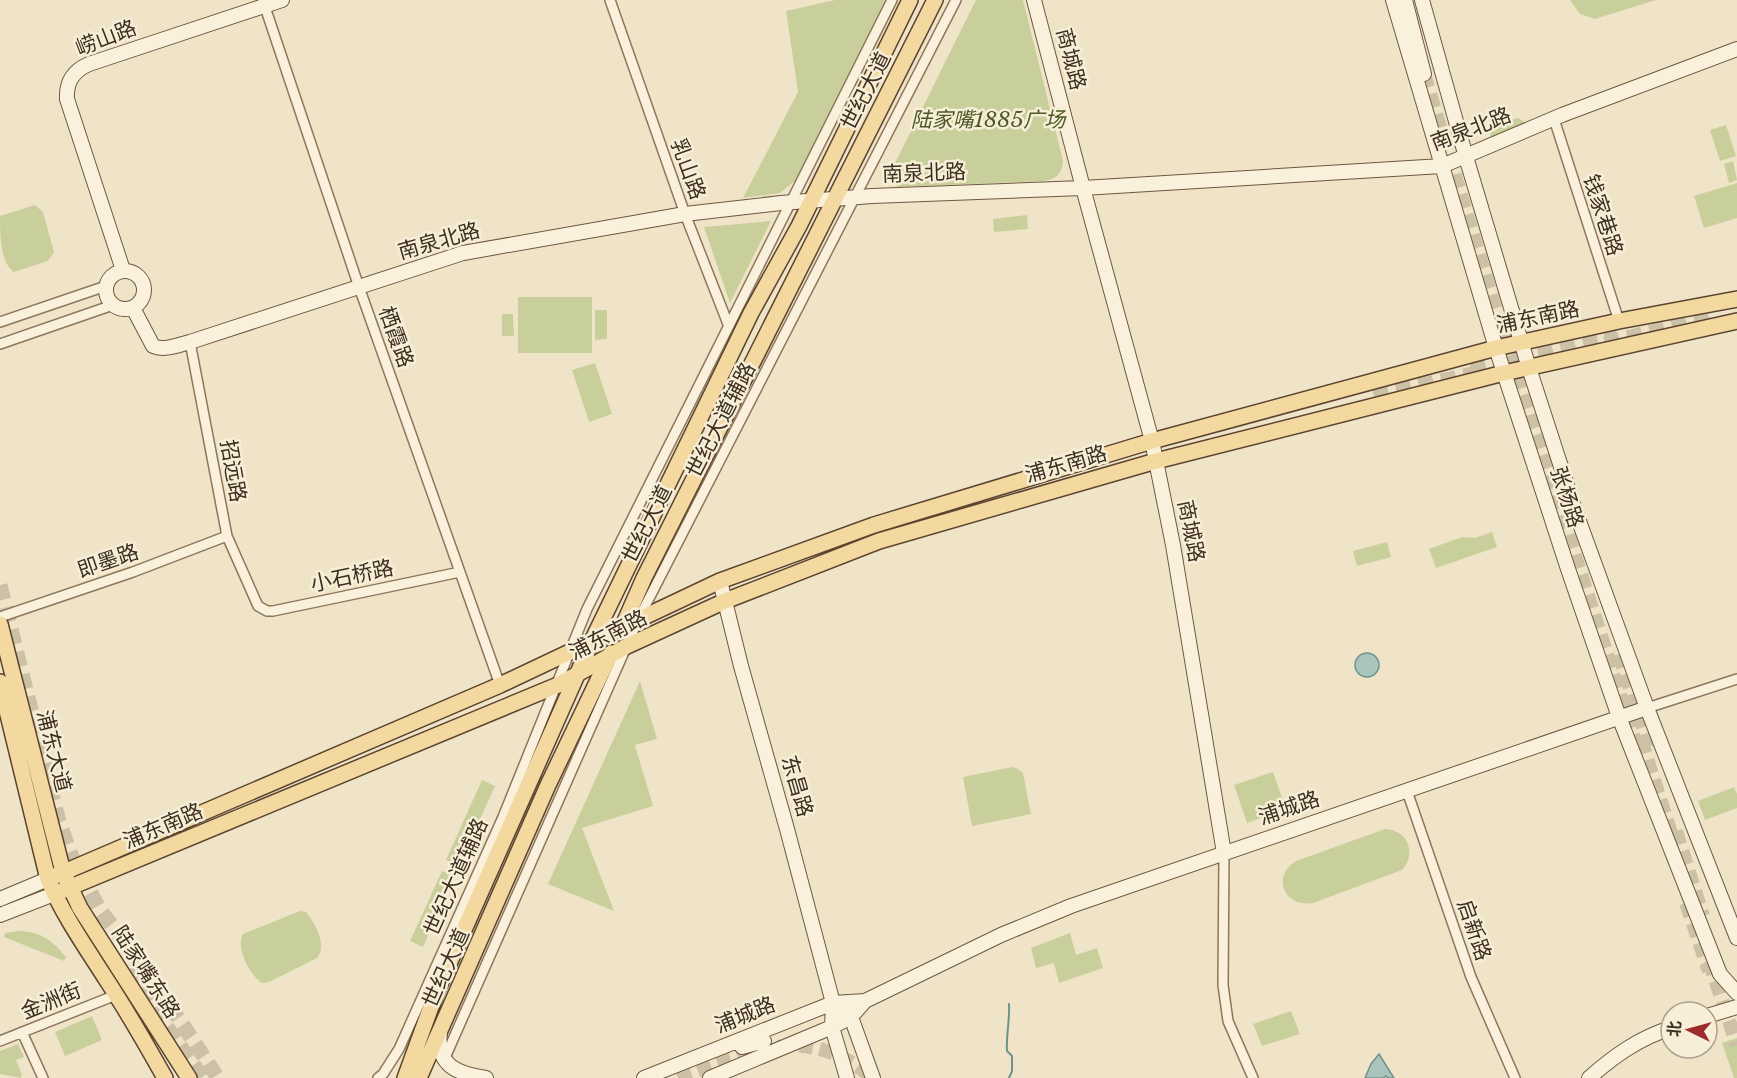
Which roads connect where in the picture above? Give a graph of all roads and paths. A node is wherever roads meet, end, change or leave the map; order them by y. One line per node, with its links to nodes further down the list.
1 (282, 0): 12 (street, 崂山路)
2 (610, 0): 22 (street, 乳山路)
3 (892, 0): 21 (street, 世纪大道辅路)
4 (910, 0): 20 (main road, 世纪大道)
5 (935, 0): 19 (main road, 世纪大道)
6 (956, 0): 18 (street, 世纪大道辅路)
7 (1034, 0): 17 (street, 商城路)
8 (1393, 0): 16 (street, 张杨路)
9 (1405, 0): 10 (street)
10 (1414, 0)
11 (1422, 0): 15 (street, 张杨路)
12 (263, 3): 23 (street, 崂山路); 25 (street, 栖霞路)
13 (1737, 49): 14 (street, 南泉北路)
14 (1554, 119): 15 (street, 南泉北路); 31 (street, 钱家巷路)
15 (1466, 157): 16 (street, 南泉北路); 36 (street, 张杨路)
16 (1442, 166): 17 (street, 南泉北路); 38 (street, 张杨路)
17 (1083, 188): 18 (street, 南泉北路); 43 (street, 商城路)
18 (856, 197): 19 (street, 南泉北路); 53 (street, 世纪大道辅路)
19 (835, 199): 20 (street, 南泉北路); 55 (main road, 世纪大道)
20 (812, 200): 21 (street, 南泉北路); 29 (main road, 世纪大道)
21 (791, 202): 22 (street, 南泉北路); 34 (street, 世纪大道辅路)
22 (685, 214): 25 (street, 南泉北路); 34 (street, 乳山路)
23 (123, 270): 24 (street); 28 (street)
24 (106, 286): 27 (street); 33 (street)
25 (359, 287): 35 (street, 南泉北路); 48 (street, 栖霞路)
26 (1737, 301): 30 (main road, 浦东南路); 31 (main road, 浦东南路)
27 (113, 305): 28 (street); 37 (street)
28 (133, 308): 35 (street, 南泉北路)
29 (751, 313): 34 (street); 56 (main road, 世纪大道)
30 (1737, 314)
31 (1619, 321): 36 (main road, 浦东南路)
32 (1737, 321): 39 (main road, 浦东南路)
33 (0, 322)
34 (728, 324): 58 (street, 世纪大道辅路)
35 (190, 342): 47 (street, 招远路)
36 (1521, 342): 38 (main road, 浦东南路); 39 (street, 张杨路)
37 (0, 344)
38 (1496, 348): 40 (street, 张杨路); 41 (main road, 浦东南路)
39 (1528, 368): 40 (main road, 浦东南路); 46 (street, 张杨路)
40 (1504, 372): 42 (main road, 浦东南路); 45 (street, 张杨路)
41 (1247, 415): 42 (main road, 浦东南路); 43 (main road, 浦东南路)
42 (1251, 437): 44 (main road, 浦东南路)
43 (1152, 441): 44 (street, 商城路); 49 (main road, 浦东南路)
44 (1156, 461): 51 (main road, 浦东南路); 70 (street, 商城路)
45 (1549, 507): 61 (street); 68 (street, 张杨路)
46 (1575, 510): 59 (street); 67 (street, 张杨路)
47 (227, 536): 50 (street, 招远路); 52 (street, 即墨路)
48 (460, 572): 50 (street, 小石桥路); 65 (street, 栖霞路)
49 (720, 581): 51 (street, 东昌路); 53 (main road, 浦东南路)
50 (255, 600)
51 (725, 601): 57 (main road, 浦东南路); 81 (street, 东昌路)
52 (0, 617)
53 (639, 618): 55 (main road, 浦东南路); 57 (street, 世纪大道辅路)
54 (0, 624): 71 (main road, 浦东大道)
55 (623, 626): 56 (main road, 浦东南路); 60 (main road, 世纪大道)
56 (592, 641): 58 (main road, 浦东南路); 62 (main road, 世纪大道); 66 (street, 世纪大道辅路)
57 (627, 646): 60 (main road, 浦东南路); 91 (street, 世纪大道辅路)
58 (571, 652): 65 (main road, 浦东南路); 66 (street, 世纪大道辅路)
59 (1619, 654)
60 (611, 655): 62 (main road, 浦东南路); 87 (main road, 世纪大道)
61 (1604, 660)
62 (578, 674): 66 (main road, 浦东南路); 98 (main road, 世纪大道)
63 (1737, 679): 67 (street, 浦城路)
64 (0, 682): 72 (main road, 浦东大道)
65 (500, 685): 71 (main road, 浦东南路)
66 (558, 685): 73 (main road, 浦东南路); 97 (street, 世纪大道辅路)
67 (1647, 708): 68 (street, 浦城路); 77 (street, 张杨路)
68 (1619, 717): 69 (street, 浦城路); 78 (street, 张杨路)
69 (1407, 791): 70 (street, 浦城路); 104 (street, 启新路)
70 (1224, 853): 80 (street, 浦城路); 103 (street, 商城路)
71 (63, 872): 72 (main road, 浦东南路); 73 (main road, 浦东大道)
72 (48, 879): 74 (main road, 浦东大道); 75 (street, 浦东南路)
73 (70, 887): 74 (main road, 浦东南路); 96 (main road, 陆家嘴东路)
74 (54, 894): 76 (street, 浦东南路); 79 (main road, 陆家嘴东路)
75 (0, 898)
76 (0, 915)
77 (1737, 938)
78 (1737, 993)
79 (116, 995): 86 (street, 金洲街); 95 (main road, 陆家嘴东路)
80 (865, 1001): 81 (street, 浦城路); 84 (street, 浦城路)
81 (833, 1003): 84 (street); 85 (street, 东昌路); 92 (street, 浦城路)
82 (1737, 1006): 83 (street)
83 (1719, 1012)
84 (850, 1017): 85 (street, 浦城路); 102 (street)
85 (832, 1027): 93 (street, 东昌路); 101 (street, 浦城路)
86 (22, 1032): 89 (street, 金洲街); 94 (street)
87 (440, 1033): 91 (street); 99 (main road, 世纪大道)
88 (1659, 1033): 105 (street)
89 (0, 1041)
90 (764, 1041): 92 (street)
91 (444, 1060): 100 (street)
92 (649, 1076)
93 (847, 1077)
94 (43, 1078)
95 (165, 1078)
96 (189, 1078)
97 (378, 1078)
98 (405, 1078)
99 (420, 1078)
100 (486, 1078)
101 (711, 1078)
102 (872, 1078)
103 (1252, 1078)
104 (1515, 1078)
105 (1589, 1078)

